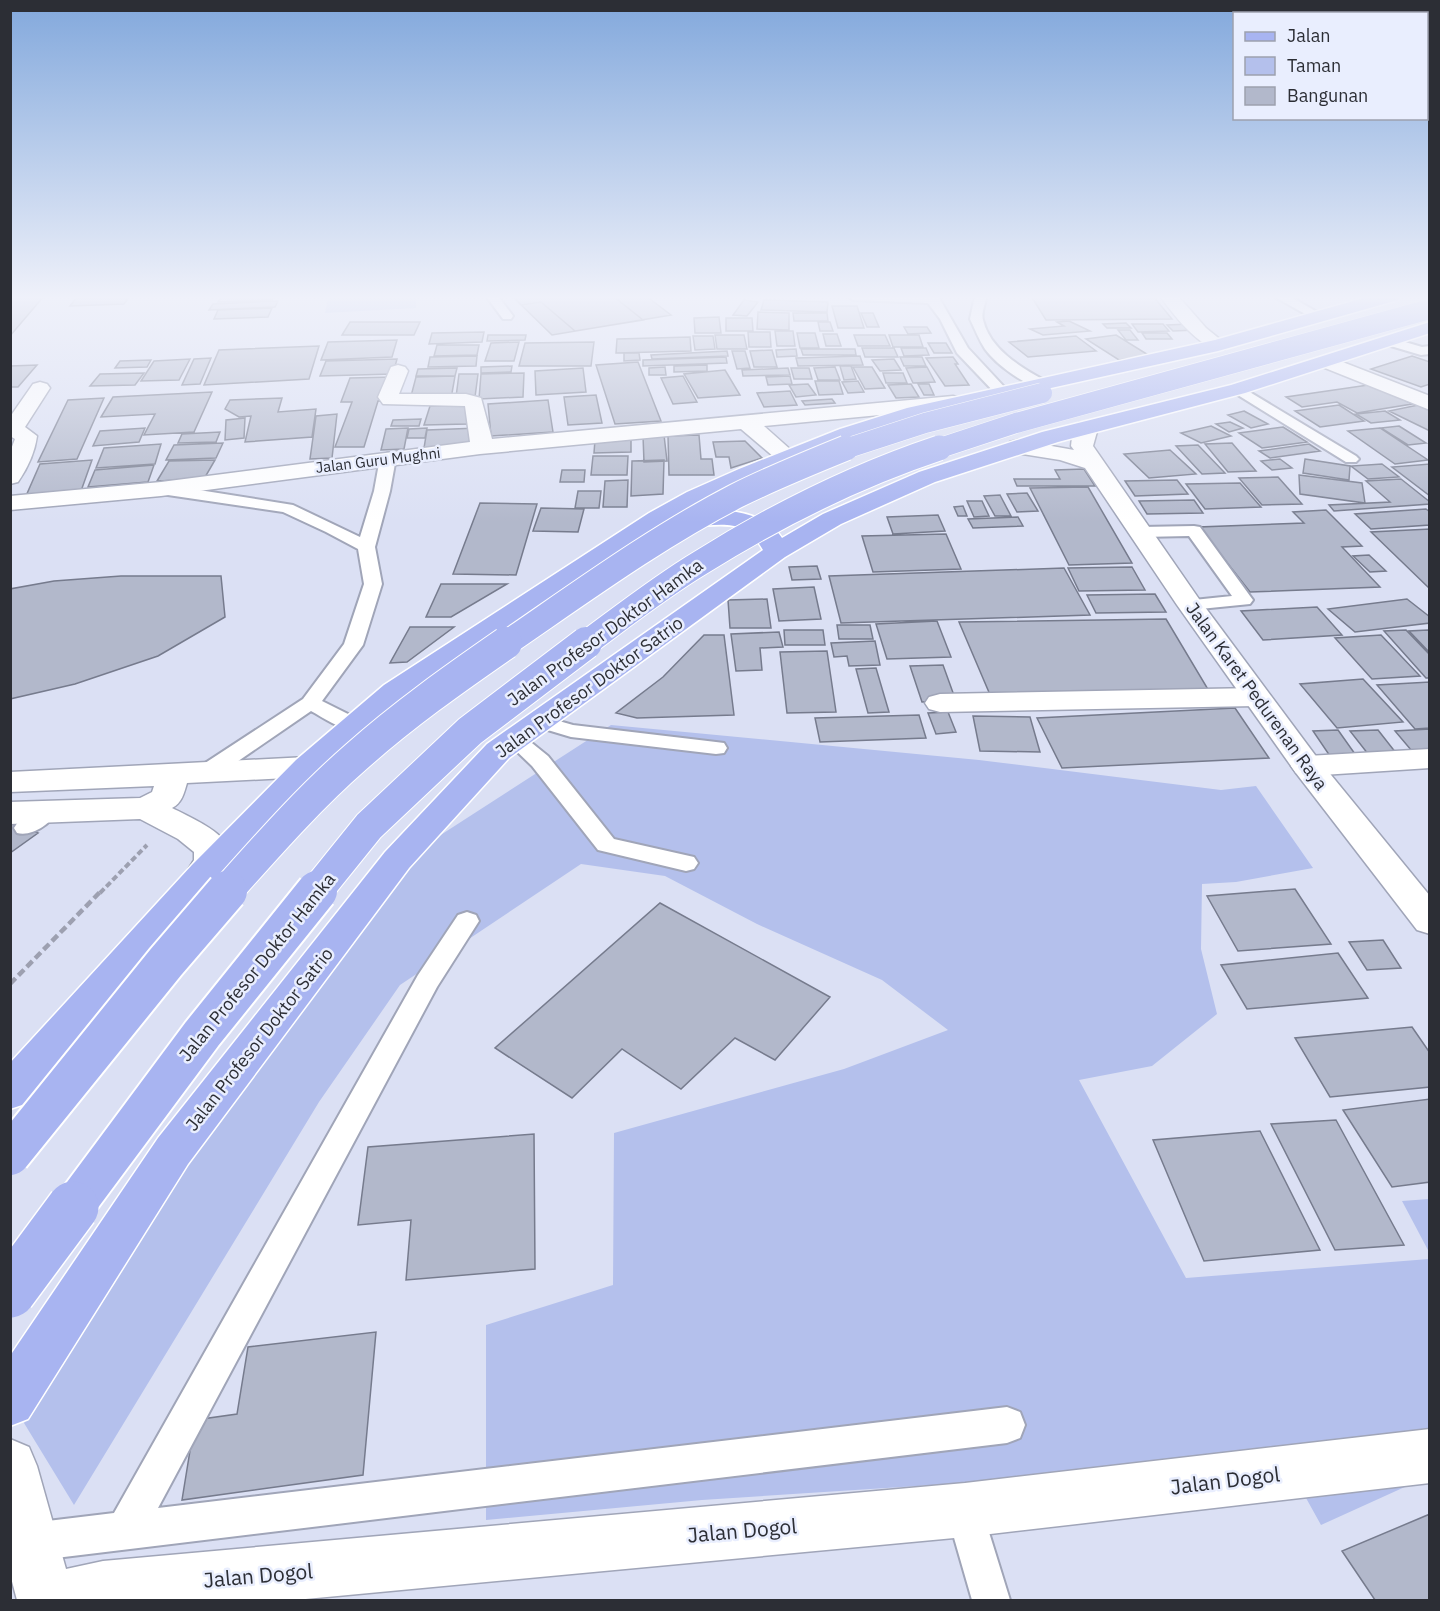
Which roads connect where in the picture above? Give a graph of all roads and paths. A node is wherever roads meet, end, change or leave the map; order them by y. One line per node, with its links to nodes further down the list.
1 (398, 371): 18 (street)
2 (982, 371): 12 (lane)
3 (1017, 371): 9 (lane)
4 (1095, 371): 9 (main road)
5 (1137, 371): 52 (main road, bridge)
6 (1204, 371): 53 (main road, Jalan Profesor Doktor Hamka, bridge)
7 (1297, 371): 11 (main road, Jalan Profesor Doktor Satrio)
8 (1355, 371): 14 (street)
9 (1039, 383): 12 (main road)
10 (40, 388): 17 (street)
11 (1238, 389): 16 (main road, Jalan Profesor Doktor Satrio); 22 (lane)
12 (1001, 391): 13 (main road)
13 (953, 402): 15 (street, Jalan Guru Mughni); 21 (main road)
14 (1430, 402)
15 (745, 421): 18 (street, Jalan Guru Mughni); 21 (street)
16 (1087, 428): 19 (main road, Jalan Profesor Doktor Satrio); 23 (street, Jalan Karet Pedurenan Raya)
17 (12, 429): 24 (street)
18 (480, 447): 20 (street, Jalan Guru Mughni)
19 (1018, 447): 23 (street); 30 (main road, Jalan Profesor Doktor Satrio)
20 (388, 458): 25 (street, Jalan Guru Mughni); 29 (lane)
21 (789, 458): 27 (main road)
22 (1351, 459)
23 (1094, 463): 28 (street, Jalan Karet Pedurenan Raya)
24 (10, 477)
25 (161, 489): 26 (street, Jalan Guru Mughni); 29 (lane)
26 (10, 503)
27 (658, 518): 30 (main road); 35 (main road)
28 (1141, 532): 31 (street, Jalan Karet Pedurenan Raya); 31 (lane)
29 (366, 547): 34 (lane)
30 (776, 552): 36 (main road, Jalan Profesor Doktor Satrio)
31 (1190, 604): 32 (street, Jalan Karet Pedurenan Raya)
32 (1256, 697): 33 (street); 39 (street, Jalan Karet Pedurenan Raya)
33 (940, 703)
34 (310, 704): 35 (lane); 41 (lane)
35 (355, 725): 40 (main road)
36 (526, 730): 37 (lane); 46 (lane); 54 (main road, Jalan Profesor Doktor Satrio)
37 (716, 748)
38 (1430, 758): 39 (street)
39 (1307, 766): 49 (street, Jalan Karet Pedurenan Raya)
40 (307, 767): 41 (street); 47 (main road)
41 (207, 772): 42 (street)
42 (159, 775): 43 (street); 45 (street)
43 (10, 782)
44 (28, 818): 45 (street)
45 (149, 823): 47 (street); 50 (path)
46 (686, 863)
47 (204, 873): 51 (main road)
48 (466, 921): 59 (lane)
49 (1430, 921)
50 (10, 984)
51 (10, 1092)
52 (10, 1155)
53 (10, 1292)
54 (10, 1401)
55 (1007, 1425): 59 (lane)
56 (1430, 1456): 58 (street, Jalan Dogol)
57 (10, 1466): 60 (street)
58 (965, 1510): 61 (street, Jalan Dogol); 63 (lane)
59 (126, 1530): 60 (lane)
60 (31, 1542): 62 (street)
61 (86, 1597)
62 (46, 1600)
63 (991, 1600)

